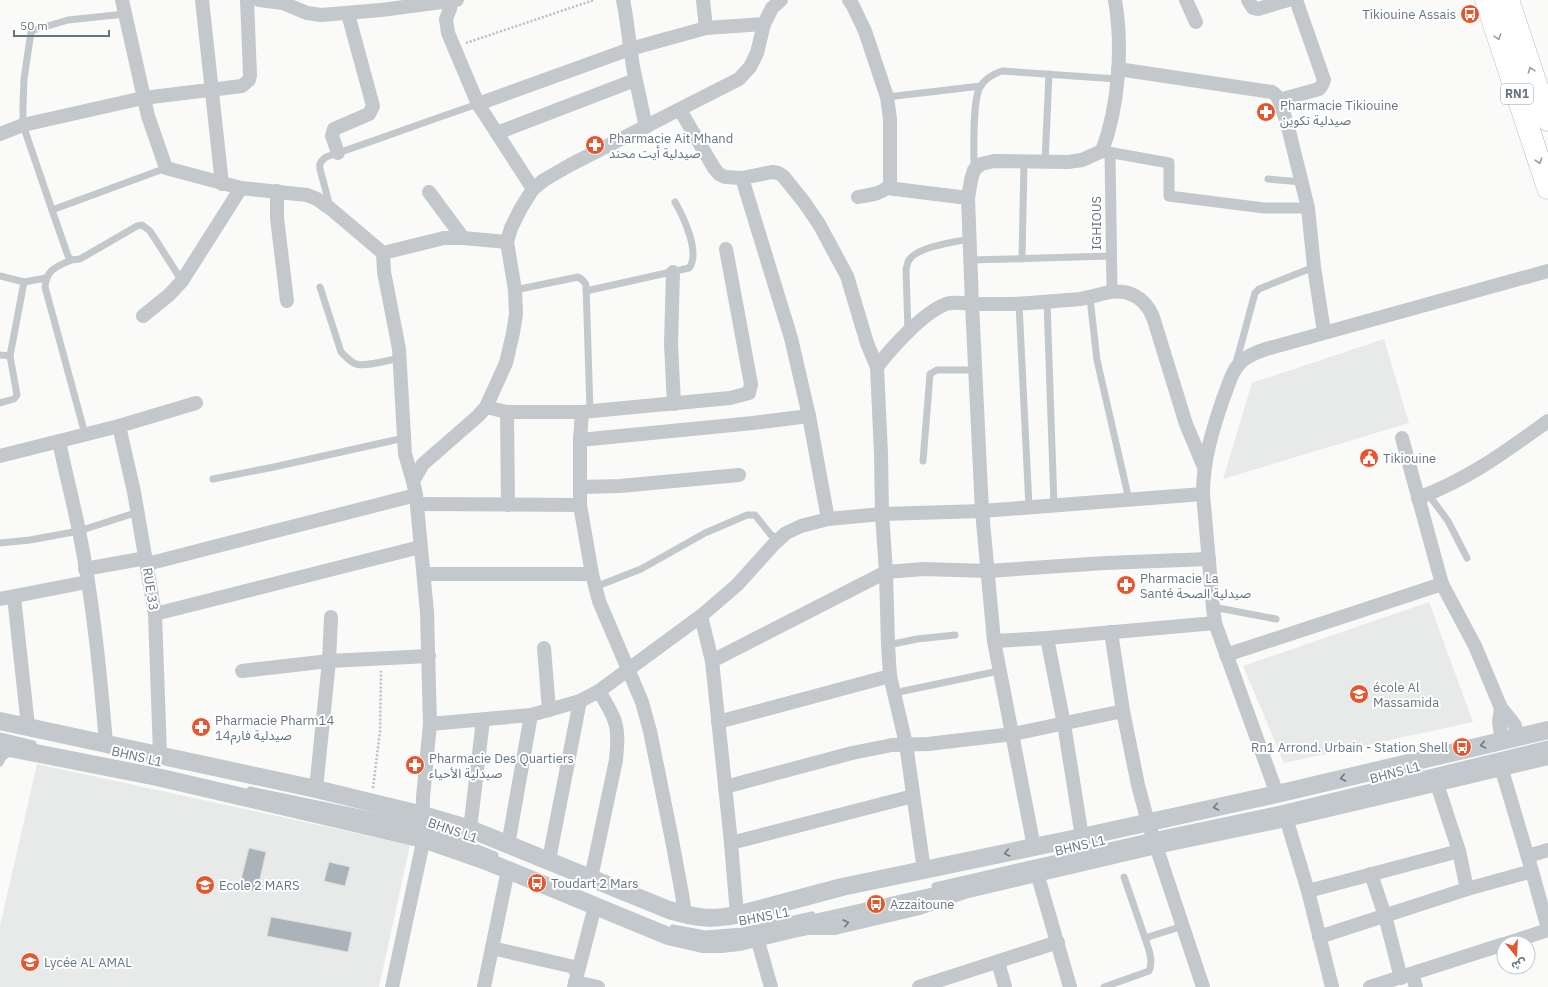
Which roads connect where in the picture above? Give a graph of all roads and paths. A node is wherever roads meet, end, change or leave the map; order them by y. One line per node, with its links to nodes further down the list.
1 (122, 0): 18 (street)
2 (202, 0): 29 (street)
3 (247, 0): 29 (street)
4 (259, 0): 19 (street)
5 (453, 0): 19 (street); 23 (street)
6 (594, 0): 23 (path)
7 (623, 0): 24 (street)
8 (703, 0): 22 (street)
9 (781, 0): 21 (street)
10 (849, 0): 30 (street)
11 (1115, 0): 26 (street)
12 (1186, 0): 20 (street)
13 (1248, 0): 14 (street)
14 (1288, 0)
15 (1296, 0): 32 (street)
16 (1486, 0): 52 (highway, RN1, one-way to 52)
17 (1508, 0): 35 (highway, RN1, one-way to 17)
18 (125, 14): 31 (street); 36 (lane)
19 (348, 14): 41 (street)
20 (1196, 22)
21 (764, 24): 22 (street); 34 (street)
22 (706, 28): 24 (street)
23 (454, 47): 33 (street)
24 (630, 49): 27 (street); 33 (street)
25 (1049, 74): 26 (lane); 28 (lane); 43 (lane)
26 (1118, 74): 32 (street); 40 (street)
27 (635, 80): 37 (street); 38 (street)
28 (981, 86): 30 (lane); 45 (lane)
29 (212, 90): 31 (street); 49 (street)
30 (887, 97): 51 (street)
31 (143, 98): 36 (street); 44 (street)
32 (1279, 100): 48 (street)
33 (478, 104): 38 (street); 41 (lane)
34 (680, 110): 37 (street); 46 (street)
35 (1548, 120)
36 (23, 125): 39 (street); 61 (lane)
37 (646, 127): 53 (street)
38 (497, 133): 53 (street)
39 (0, 134)
40 (1106, 152): 43 (street); 59 (street); 67 (street, IGHIOUS)
41 (338, 153): 60 (lane)
42 (1024, 162): 43 (street); 45 (street); 68 (lane)
43 (1045, 162)
44 (166, 168): 49 (street); 61 (lane)
45 (974, 170): 57 (street)
46 (742, 178): 93 (street); 102 (street)
47 (1268, 180): 48 (lane)
48 (1302, 182): 59 (street)
49 (222, 184): 50 (street)
50 (242, 188): 54 (street); 76 (street)
51 (887, 188): 56 (street); 57 (street)
52 (1548, 188)
53 (533, 189): 64 (street)
54 (278, 191): 60 (street); 83 (street)
55 (429, 192): 62 (street)
56 (858, 197)
57 (968, 198): 63 (street)
58 (675, 202): 73 (lane)
59 (1308, 208): 71 (street)
60 (331, 209): 66 (street)
61 (52, 210): 69 (lane)
62 (463, 238): 64 (street); 66 (street)
63 (970, 239): 70 (street); 88 (lane)
64 (507, 242): 79 (street)
65 (726, 249): 98 (street)
66 (383, 253): 92 (street)
67 (1110, 256): 68 (lane); 81 (street, IGHIOUS)
68 (1022, 259): 70 (lane)
69 (71, 260): 75 (lane); 76 (lane)
70 (970, 260): 85 (street)
71 (1314, 267): 89 (street); 95 (lane)
72 (1545, 270): 89 (street)
73 (673, 272): 80 (lane); 98 (street)
74 (0, 276): 77 (lane)
75 (46, 278): 77 (lane); 105 (lane)
76 (182, 281): 87 (street)
77 (24, 282): 91 (lane)
78 (320, 287): 92 (lane)
79 (515, 290): 80 (lane); 99 (street)
80 (586, 291): 100 (lane)
81 (1112, 292): 82 (street); 112 (street)
82 (1090, 298): 84 (street); 120 (lane)
83 (287, 302)
84 (1047, 302): 86 (street); 123 (lane)
85 (972, 304): 86 (street); 88 (street); 94 (street)
86 (1019, 304): 124 (lane)
87 (143, 316)
88 (908, 332): 93 (street)
89 (1324, 332): 95 (street)
90 (0, 355): 91 (lane)
91 (10, 356): 96 (lane)
92 (400, 358): 106 (street)
93 (877, 367): 127 (street)
94 (976, 370): 111 (lane); 125 (street)
95 (1233, 372): 112 (street)
96 (0, 403)
97 (196, 403): 104 (street)
98 (674, 404): 100 (street)
99 (486, 407): 101 (street); 115 (street)
100 (586, 411): 101 (street); 108 (street)
101 (507, 412): 121 (street)
102 (809, 416): 108 (street); 128 (street)
103 (1548, 421): 118 (street)
104 (119, 426): 105 (street); 126 (street, RUE 33)
105 (85, 434): 109 (street)
106 (404, 438): 114 (lane); 115 (street)
107 (1402, 438): 118 (street)
108 (580, 440): 116 (street)
109 (59, 441): 110 (street); 129 (street)
110 (0, 456)
111 (923, 461)
112 (1204, 467): 117 (street)
113 (739, 475): 116 (street)
114 (213, 479)
115 (412, 481): 119 (street)
116 (580, 487): 122 (street)
117 (1203, 494): 120 (street); 134 (street)
118 (1423, 496): 133 (lane); 141 (street)
119 (417, 499): 121 (street); 132 (street); 135 (street)
120 (1129, 500): 123 (street)
121 (508, 505): 122 (street)
122 (580, 505): 140 (street)
123 (1054, 505): 124 (street)
124 (1029, 507): 125 (street)
125 (982, 511): 127 (street); 136 (street)
126 (138, 512): 129 (lane); 135 (street, RUE 33)
127 (882, 514): 128 (street); 137 (street)
128 (828, 520): 130 (street)
129 (79, 531): 131 (lane); 139 (street)
130 (779, 539): 140 (lane); 145 (street)
131 (0, 544)
132 (420, 547): 138 (street); 144 (street)
133 (1467, 558)
134 (1209, 559): 136 (street); 143 (street)
135 (146, 561): 139 (street); 144 (street, RUE 33)
136 (988, 571): 137 (street); 152 (street)
137 (886, 572): 153 (street); 159 (street)
138 (425, 574): 140 (street); 156 (street)
139 (86, 575): 142 (street); 180 (street)
140 (593, 581): 160 (street)
141 (1442, 584): 155 (street); 179 (street)
142 (7, 598): 175 (street)
143 (1212, 607): 147 (lane); 148 (street)
144 (155, 614): 186 (street, RUE 33)
145 (701, 616): 159 (street); 160 (street)
146 (331, 618): 158 (street)
147 (1276, 619)
148 (1215, 623): 149 (street); 155 (street)
149 (1111, 632): 151 (street); 168 (street)
150 (955, 635): 153 (lane)
151 (1047, 638): 152 (street); 174 (street)
152 (994, 641): 162 (street)
153 (888, 645): 163 (street)
154 (544, 648): 167 (street)
155 (1226, 655): 196 (street)
156 (429, 656): 157 (street); 173 (street)
157 (381, 658): 158 (street); 198 (path)
158 (330, 661): 161 (street); 195 (street)
159 (712, 661): 172 (street)
160 (628, 670): 164 (street); 220 (street)
161 (242, 671)
162 (1000, 671): 165 (lane); 177 (street)
163 (890, 676): 165 (street); 172 (street)
164 (599, 691): 166 (street); 216 (street)
165 (894, 692): 181 (street)
166 (580, 701): 167 (street); 210 (street)
167 (549, 710): 169 (street)
168 (1123, 711): 174 (street); 202 (street)
169 (531, 715): 170 (street); 209 (street)
170 (483, 720): 173 (street); 201 (street)
171 (0, 721): 175 (street)
172 (718, 722): 194 (street)
173 (430, 724): 200 (street)
174 (1064, 724): 177 (street); 203 (street)
175 (28, 726): 180 (street)
176 (1548, 730): 179 (street)
177 (1013, 734): 181 (street); 205 (street)
178 (0, 736): 183 (lane)
179 (1510, 739): 196 (street, one-way to 196)
180 (106, 743): 186 (street)
181 (906, 744): 194 (street); 197 (street)
182 (1548, 744): 202 (lane, BHNS L1)
183 (39, 745)
184 (1548, 747): 202 (lane, BHNS L1)
185 (8, 748): 189 (lane); 200 (street)
186 (160, 754): 195 (street)
187 (85, 755): 191 (lane, BHNS L1)
188 (1548, 756): 190 (street)
189 (0, 763)
190 (1500, 768): 192 (street); 208 (street)
191 (200, 779)
192 (1436, 781): 199 (street); 207 (street)
193 (239, 787): 200 (lane, BHNS L1)
194 (725, 787): 204 (street)
195 (316, 789): 198 (street)
196 (1277, 794): 202 (street, one-way to 202)
197 (913, 796): 204 (street); 211 (street)
198 (372, 802): 200 (street)
199 (1286, 818): 202 (street); 218 (street)
200 (423, 828): 201 (street); 202 (lane, BHNS L1); 209 (street); 236 (street)
201 (470, 829): 209 (street)
202 (1153, 836): 203 (street); 213 (street); 223 (lane, BHNS L1); 224 (street)
203 (1082, 837): 205 (street)
204 (731, 843): 221 (street)
205 (1034, 847): 211 (street, one-way to 211)
206 (1548, 850): 208 (street)
207 (1459, 851): 214 (street); 217 (street)
208 (1528, 856): 212 (street)
209 (505, 857): 210 (street); 219 (street); 232 (street)
210 (549, 862): 216 (street)
211 (924, 870): 221 (street)
212 (1532, 871): 217 (street); 225 (street)
213 (1037, 873): 228 (street, one-way to 213); 230 (street)
214 (1370, 874): 218 (street); 222 (street)
215 (1124, 877): 229 (lane)
216 (591, 878): 220 (street)
217 (1467, 889): 222 (street)
218 (1308, 891): 227 (street)
219 (595, 906): 228 (street); 235 (street)
220 (685, 915): 221 (street)
221 (737, 915)
222 (1385, 916): 227 (street); 234 (street)
223 (664, 925)
224 (1183, 926): 229 (lane); 244 (street)
225 (1548, 929): 226 (street)
226 (1531, 935)
227 (1319, 937): 245 (street)
228 (757, 938): 239 (street)
229 (1145, 938): 243 (lane)
230 (1058, 942): 233 (street); 242 (street)
231 (1496, 947): 234 (street)
232 (492, 948): 235 (street); 237 (street)
233 (998, 962): 240 (street); 241 (street)
234 (1410, 980): 246 (street)
235 (575, 981): 238 (street)
236 (392, 987)
237 (484, 987)
238 (598, 987)
239 (771, 987)
240 (919, 987)
241 (1005, 987)
242 (1070, 987)
243 (1104, 987)
244 (1203, 987)
245 (1332, 987)
246 (1370, 987)

